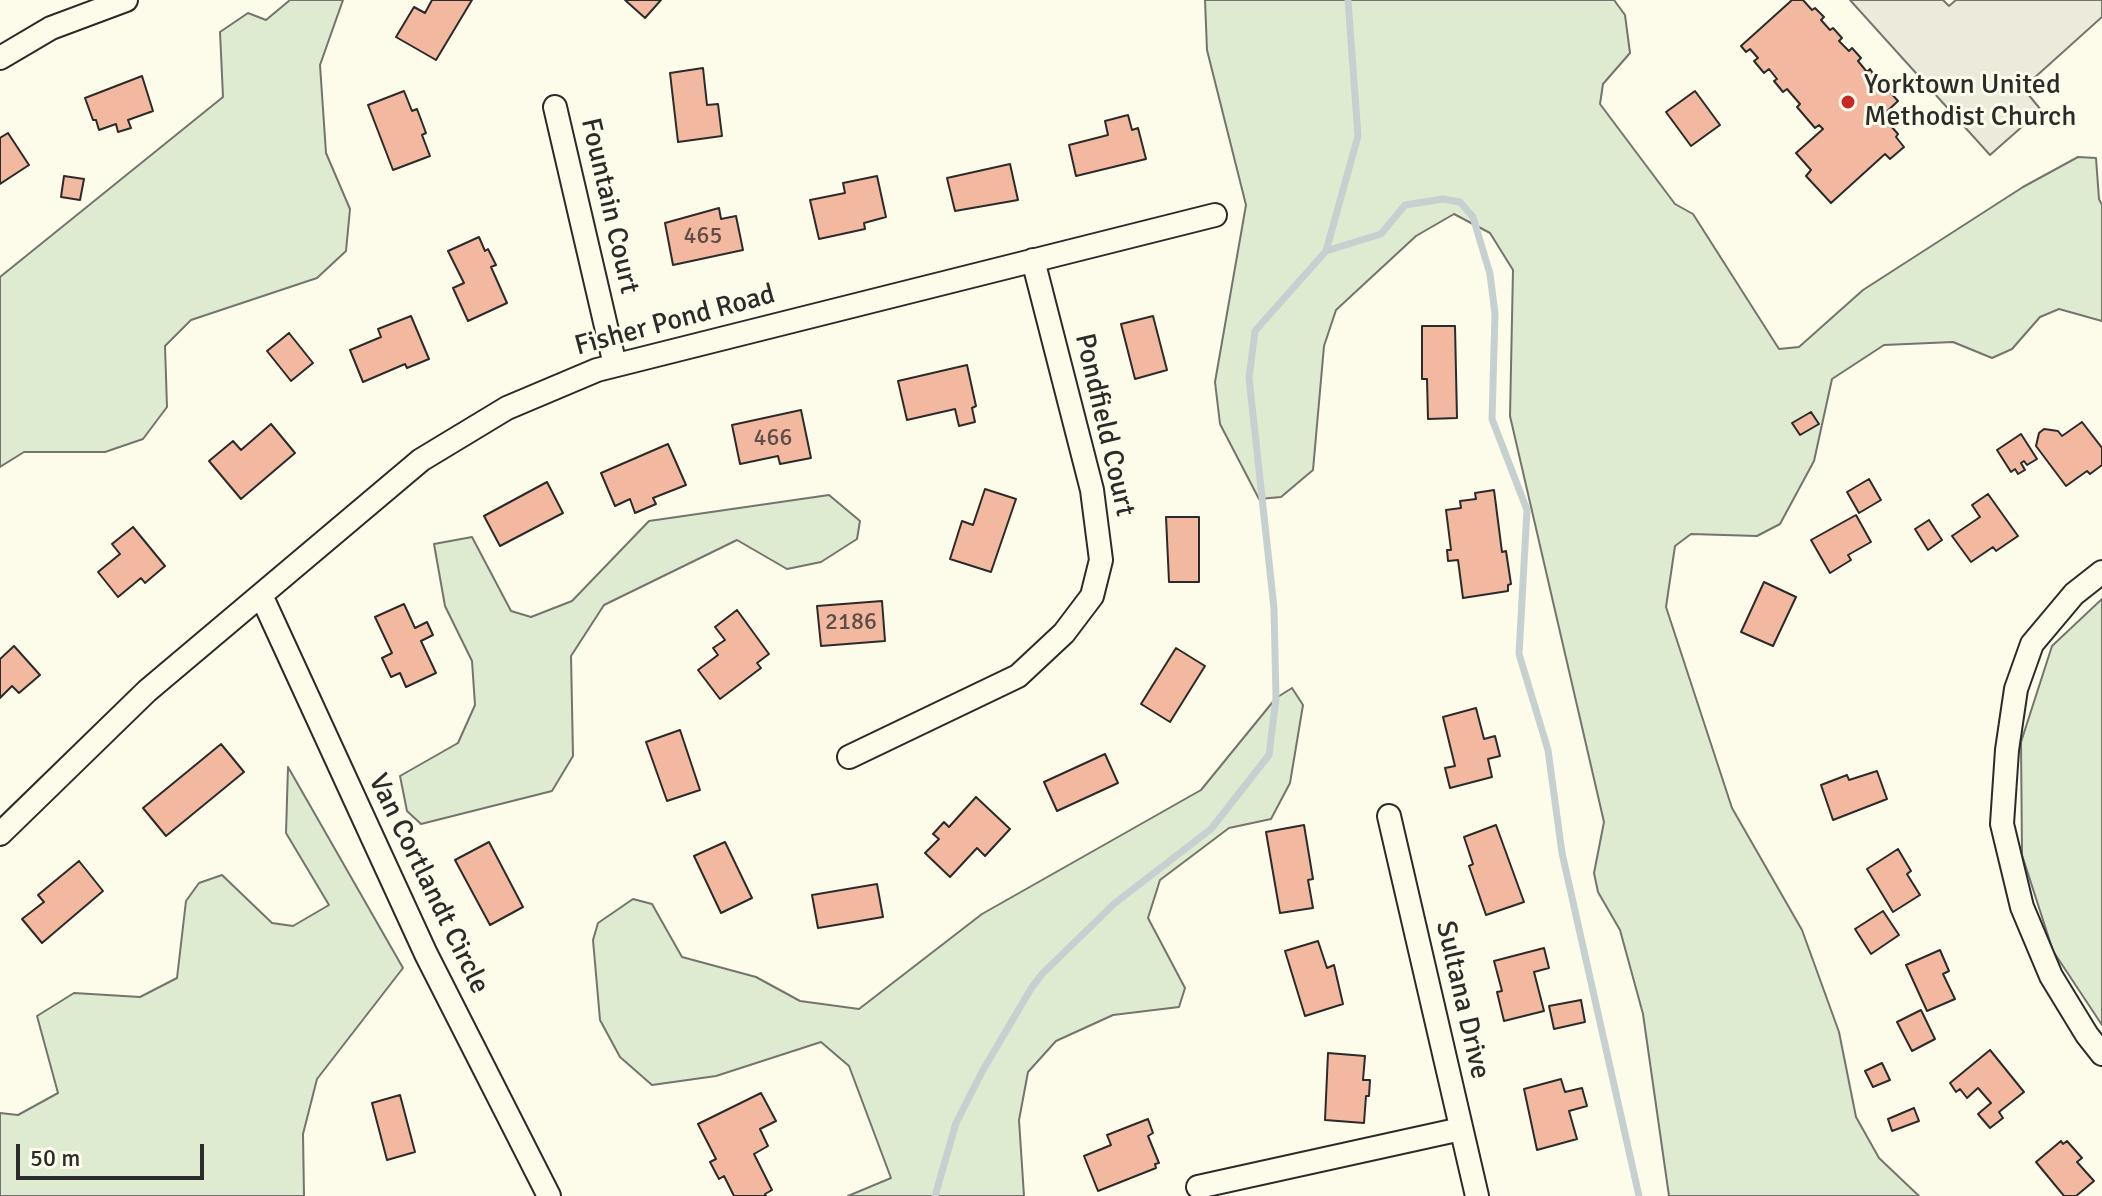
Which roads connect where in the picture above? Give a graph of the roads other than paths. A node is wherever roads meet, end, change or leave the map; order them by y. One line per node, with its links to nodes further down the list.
1 (126, 0): 2 (street)
2 (0, 58)
3 (555, 107): 6 (street, Fountain Court)
4 (1215, 215): 5 (street, Fisher Pond Road)
5 (1033, 260): 6 (street, Fisher Pond Road); 9 (street, Pondfield Court)
6 (615, 365): 8 (street, Fisher Pond Road)
7 (2102, 572): 12 (street)
8 (261, 595): 11 (street, Fisher Pond Road); 15 (street, Van Cortlandt Circle)
9 (849, 757)
10 (1389, 816): 13 (street, Sultana Drive)
11 (0, 834)
12 (2102, 1054)
13 (1461, 1129): 14 (street); 16 (street, Sultana Drive)
14 (1198, 1187)
15 (549, 1196)
16 (1477, 1196)

